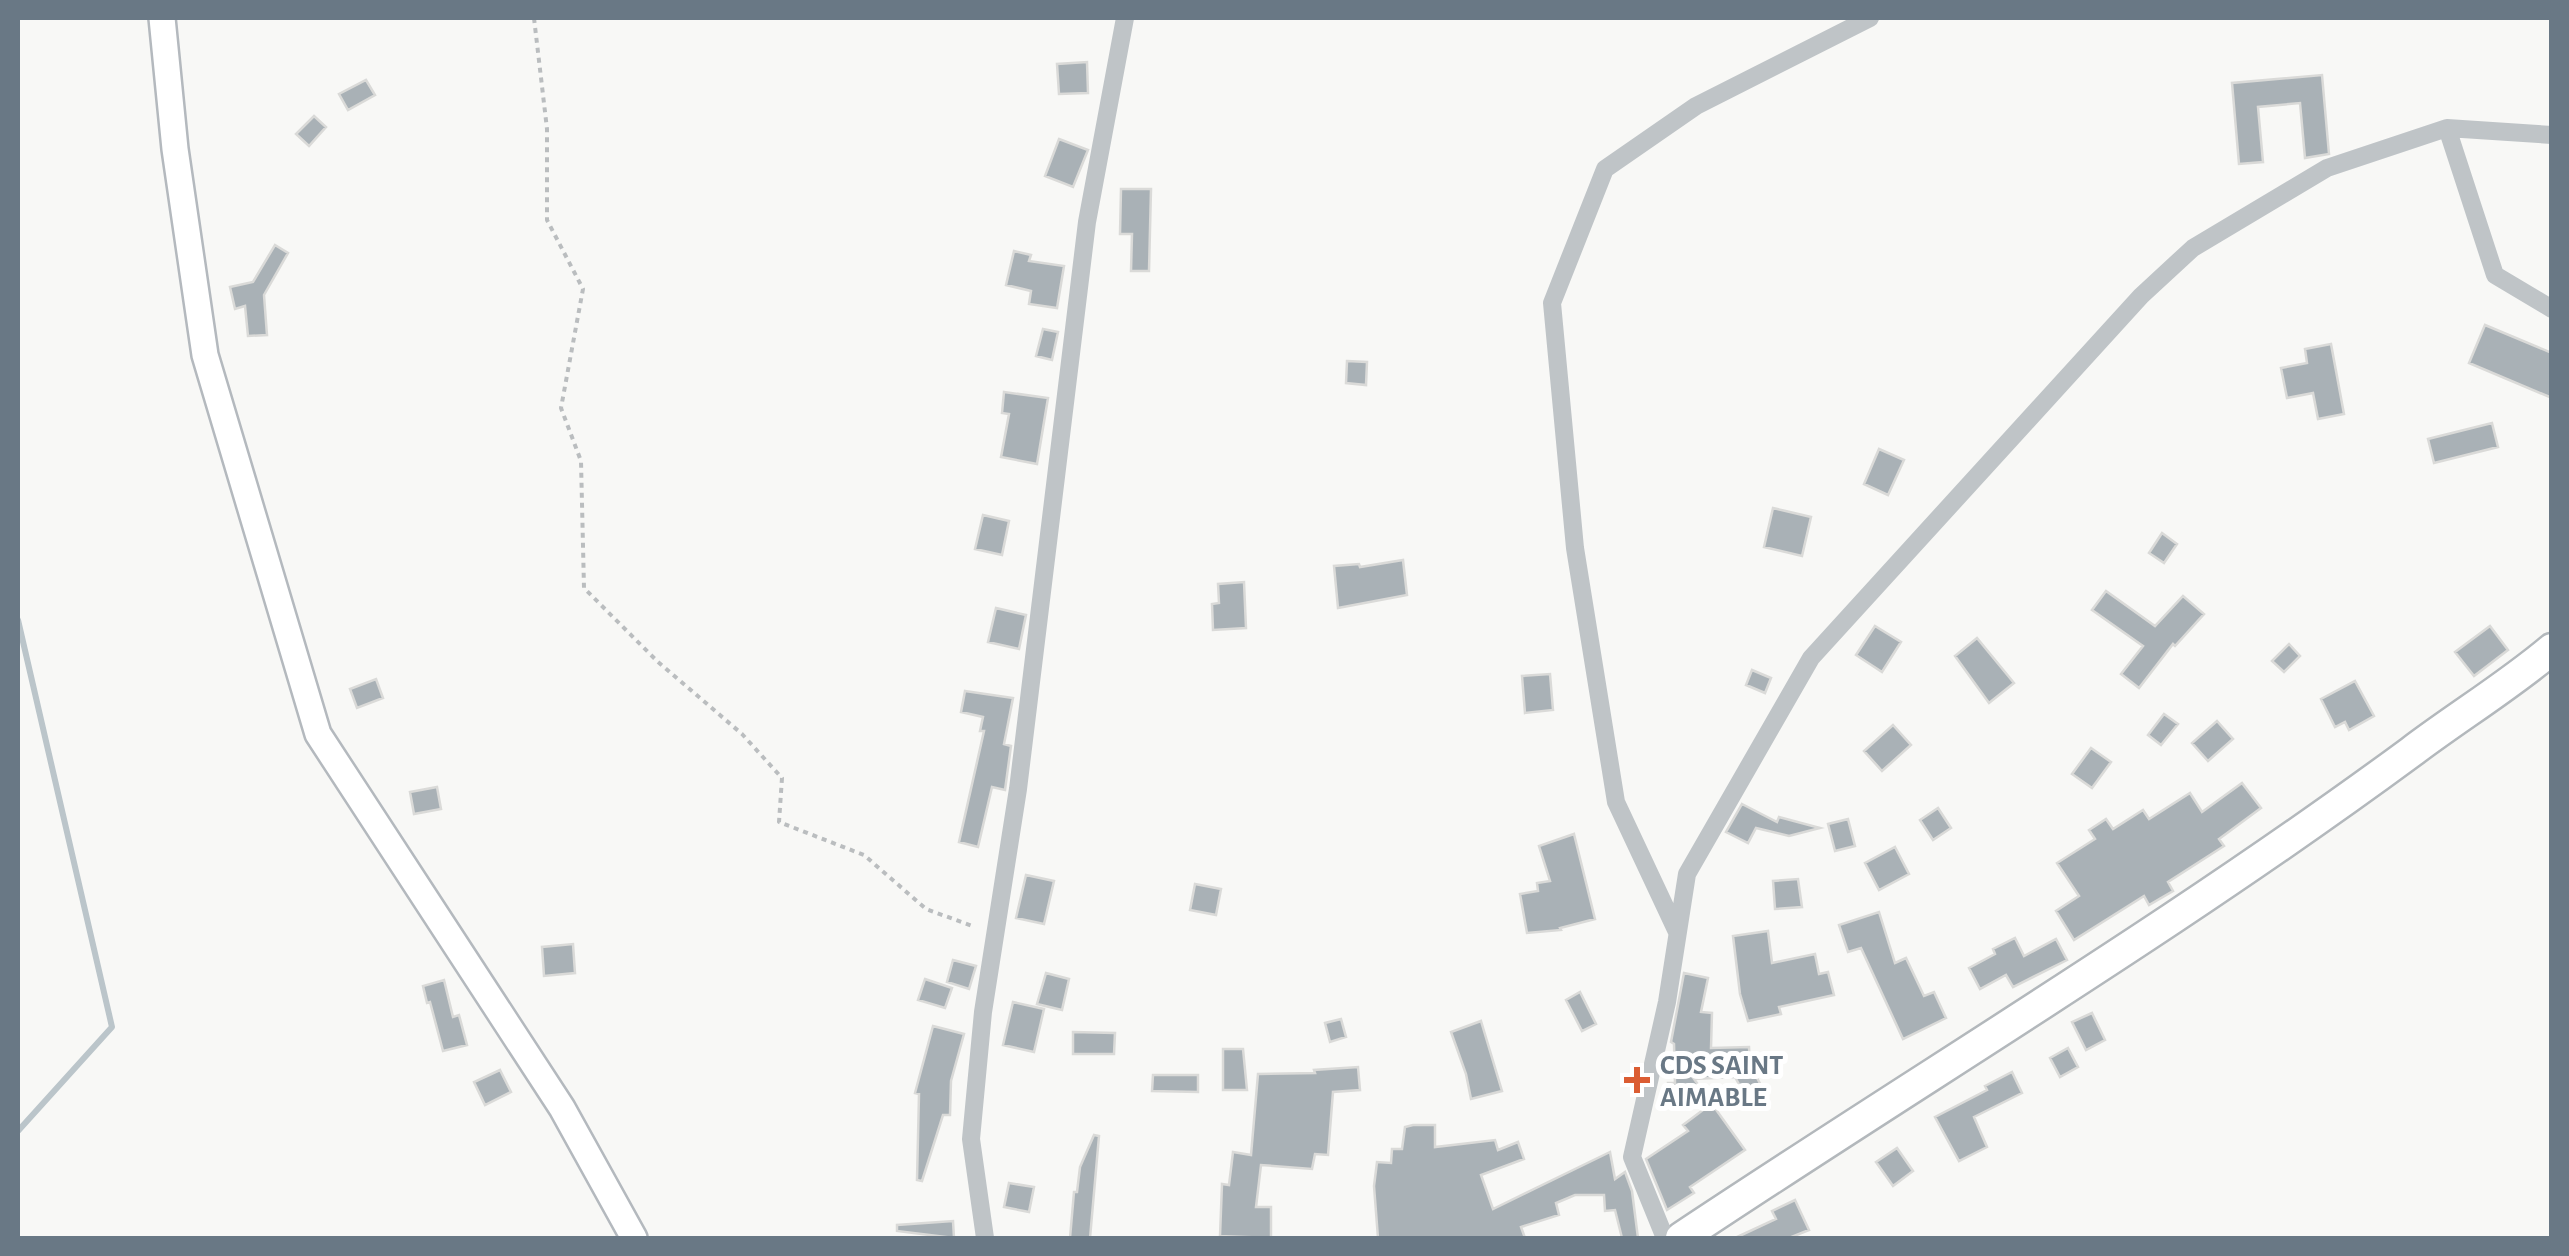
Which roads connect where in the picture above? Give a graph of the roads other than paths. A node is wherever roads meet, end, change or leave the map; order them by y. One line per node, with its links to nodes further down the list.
1 (162, 18): 9 (street)
2 (1124, 18): 10 (street)
3 (1870, 18): 8 (street)
4 (2447, 128): 5 (street); 6 (street); 8 (street)
5 (2552, 135)
6 (2552, 309)
7 (2552, 650): 12 (main road)
8 (1678, 932): 11 (street)
9 (634, 1238)
10 (985, 1238)
11 (1665, 1238)
12 (1681, 1238)

